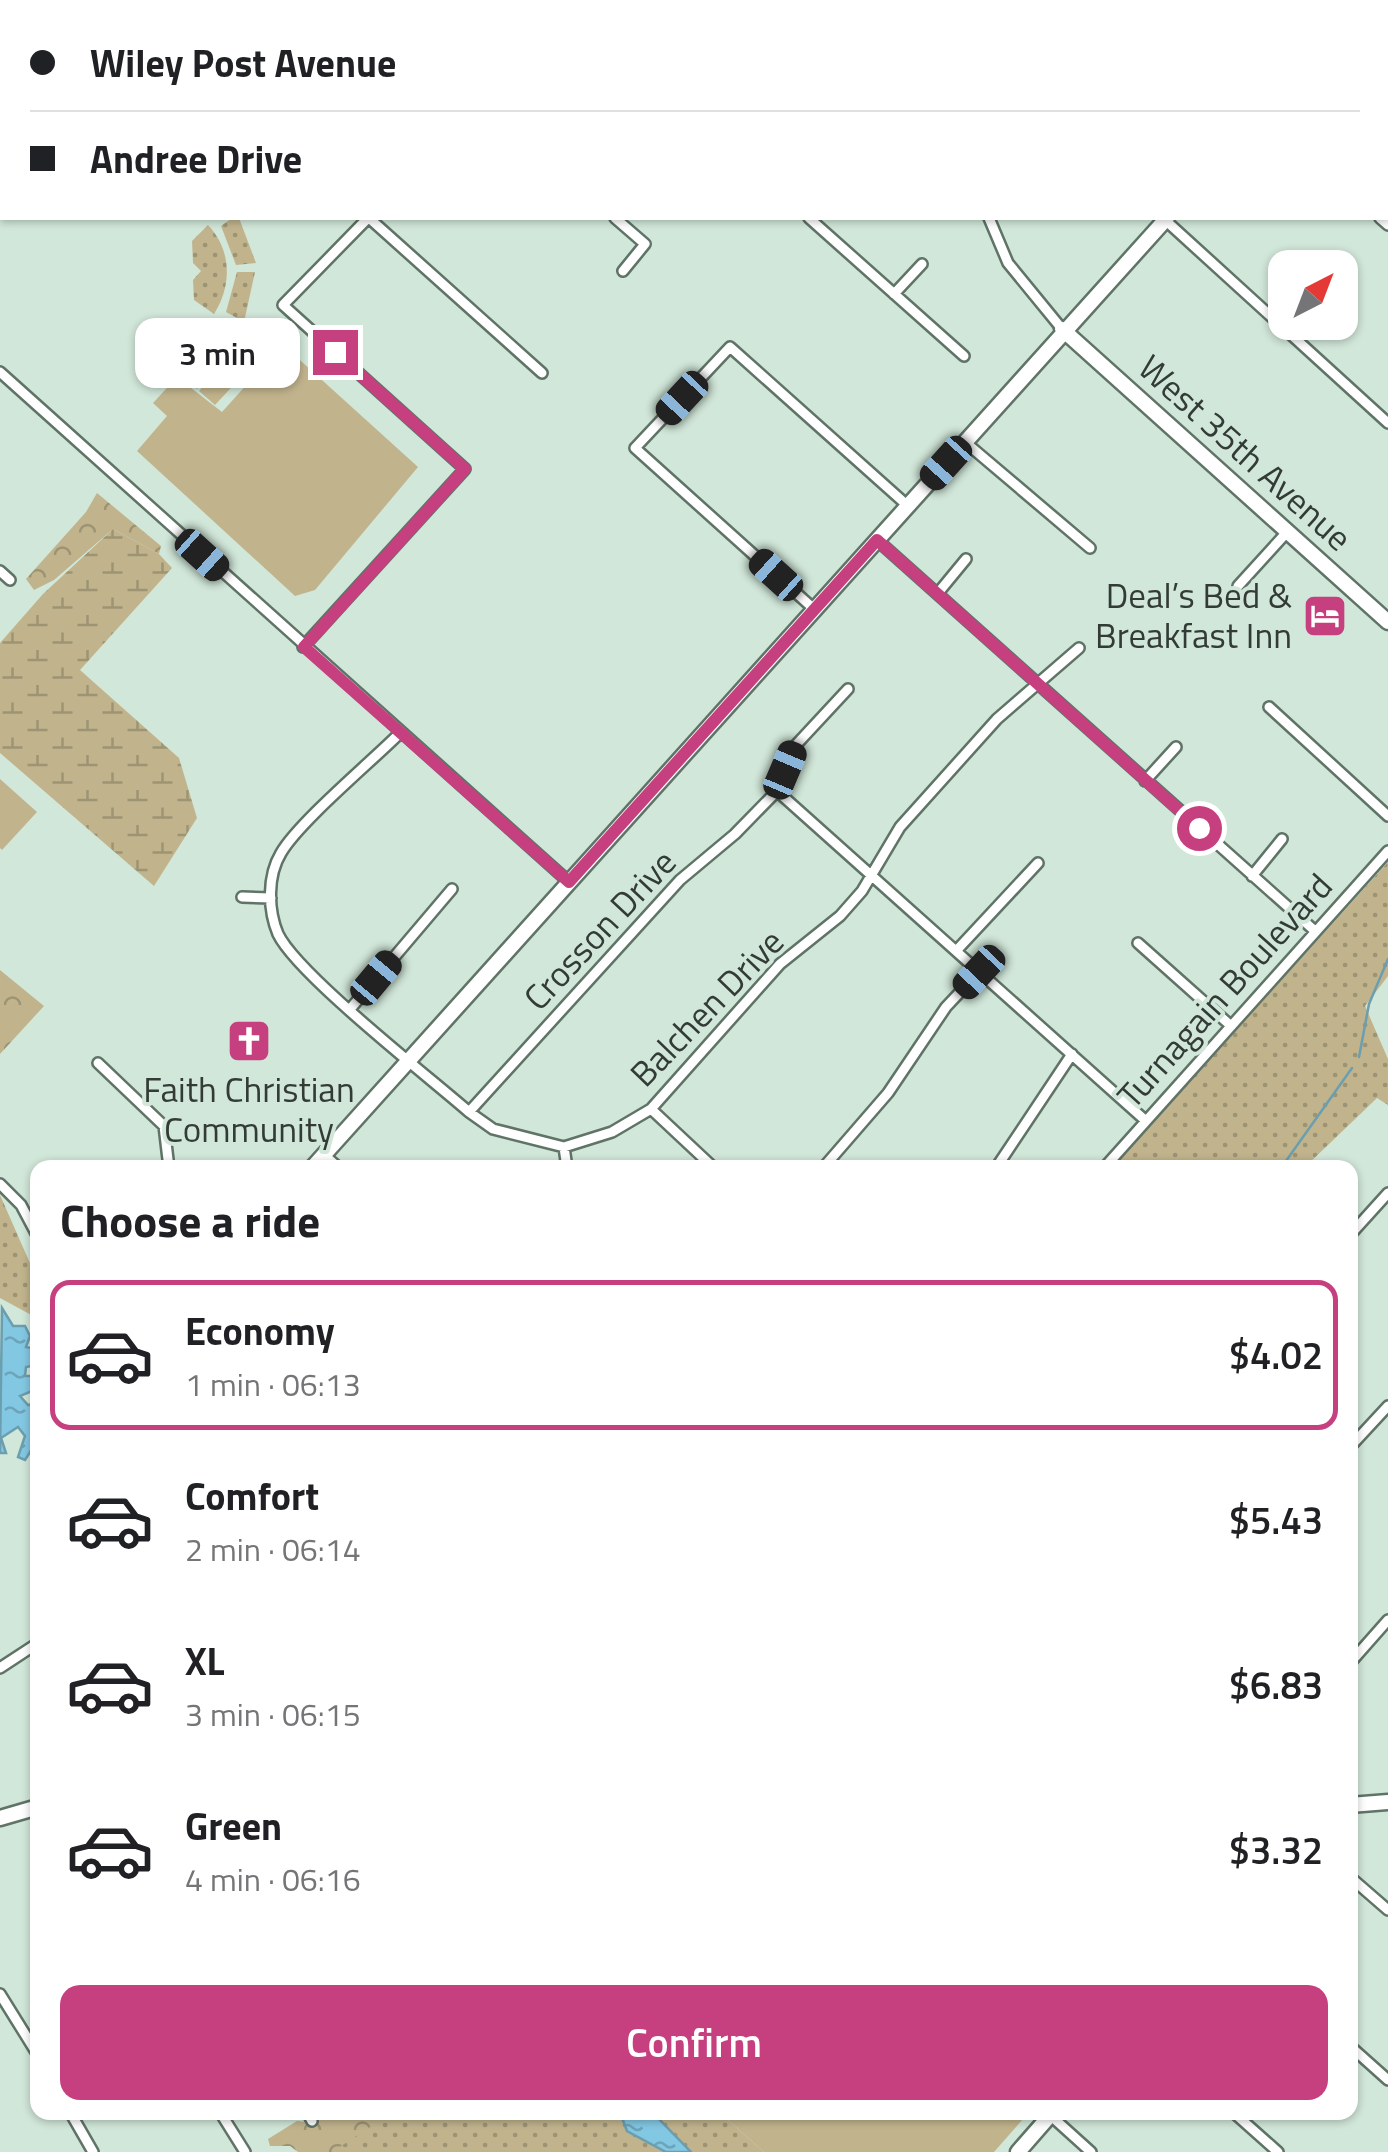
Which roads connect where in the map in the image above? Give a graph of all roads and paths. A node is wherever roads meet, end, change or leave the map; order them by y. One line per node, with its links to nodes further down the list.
1 (366, 220): 28 (street)
2 (370, 220): 14 (street)
3 (617, 220): 9 (street)
4 (812, 220): 10 (street)
5 (990, 220): 11 (street)
6 (1162, 220): 11 (street)
7 (1166, 220): 15 (street)
8 (922, 264): 10 (street)
9 (623, 271)
10 (894, 294): 12 (street)
11 (1062, 329): 16 (street); 18 (street, West 35th Avenue)
12 (964, 356)
13 (0, 372): 28 (street)
14 (542, 373)
15 (1388, 423)
16 (965, 442): 17 (street); 20 (street)
17 (908, 506): 19 (street); 26 (street)
18 (1288, 531): 24 (street); 27 (street, West 35th Avenue)
19 (877, 540): 25 (street); 26 (street)
20 (1090, 548)
21 (966, 560): 25 (street)
22 (0, 570): 23 (street)
23 (10, 580)
24 (1238, 586)
25 (938, 593): 30 (street)
26 (814, 609): 43 (street)
27 (1388, 622)
28 (304, 647): 33 (street)
29 (1079, 648): 30 (street, Balchen Drive)
30 (1035, 683): 35 (street); 41 (street, Balchen Drive)
31 (848, 689): 36 (street)
32 (1269, 707): 37 (street)
33 (400, 733): 43 (street); 46 (street)
34 (1176, 747): 35 (street)
35 (1146, 781): 42 (street)
36 (777, 790): 41 (street); 57 (street, Crosson Drive)
37 (1388, 816)
38 (1282, 839): 42 (street)
39 (1388, 851): 47 (street, Turnagain Boulevard)
40 (1038, 863): 49 (street)
41 (872, 875): 49 (street); 56 (street, Balchen Drive)
42 (1252, 876): 47 (street)
43 (569, 882): 54 (street)
44 (452, 889): 51 (street)
45 (242, 898): 46 (street)
46 (271, 898): 51 (street)
47 (1315, 931): 52 (street, Turnagain Boulevard)
48 (1138, 943): 52 (street)
49 (956, 951): 50 (street)
50 (979, 972): 53 (street); 66 (street)
51 (351, 1008): 54 (street)
52 (1230, 1025): 58 (street, Turnagain Boulevard)
53 (1072, 1054): 58 (street); 67 (street)
54 (409, 1059): 57 (street); 60 (street)
55 (98, 1063): 61 (street)
56 (650, 1109): 59 (street, Balchen Drive); 65 (street)
57 (469, 1112): 59 (street)
58 (1146, 1120): 68 (street, Turnagain Boulevard)
59 (564, 1147): 64 (street)
60 (324, 1154): 62 (street); 63 (street)
61 (168, 1160)
62 (319, 1160)
63 (330, 1160)
64 (566, 1160)
65 (705, 1160)
66 (830, 1160)
67 (1001, 1160)
68 (1111, 1160)
69 (0, 1184): 71 (street)
70 (1388, 1193): 72 (street)
71 (30, 1223)
72 (1358, 1226)
73 (1388, 1406): 74 (street)
74 (1358, 1438)
75 (1388, 1620): 77 (street)
76 (30, 1648): 78 (street)
77 (1358, 1654)
78 (0, 1668)
79 (1388, 1802): 80 (street)
80 (1358, 1804)
81 (30, 1813): 82 (street)
82 (0, 1818)
83 (1358, 1884): 84 (street)
84 (1388, 1910)
85 (0, 1994): 86 (street)
86 (30, 2042)
87 (1358, 2053): 88 (street)
88 (1388, 2080)
89 (74, 2120): 94 (street)
90 (225, 2120): 95 (street)
91 (1047, 2120): 96 (street)
92 (1058, 2120): 97 (street)
93 (1241, 2120): 98 (street)
94 (92, 2152)
95 (245, 2152)
96 (1018, 2152)
97 (1091, 2152)
98 (1278, 2152)

